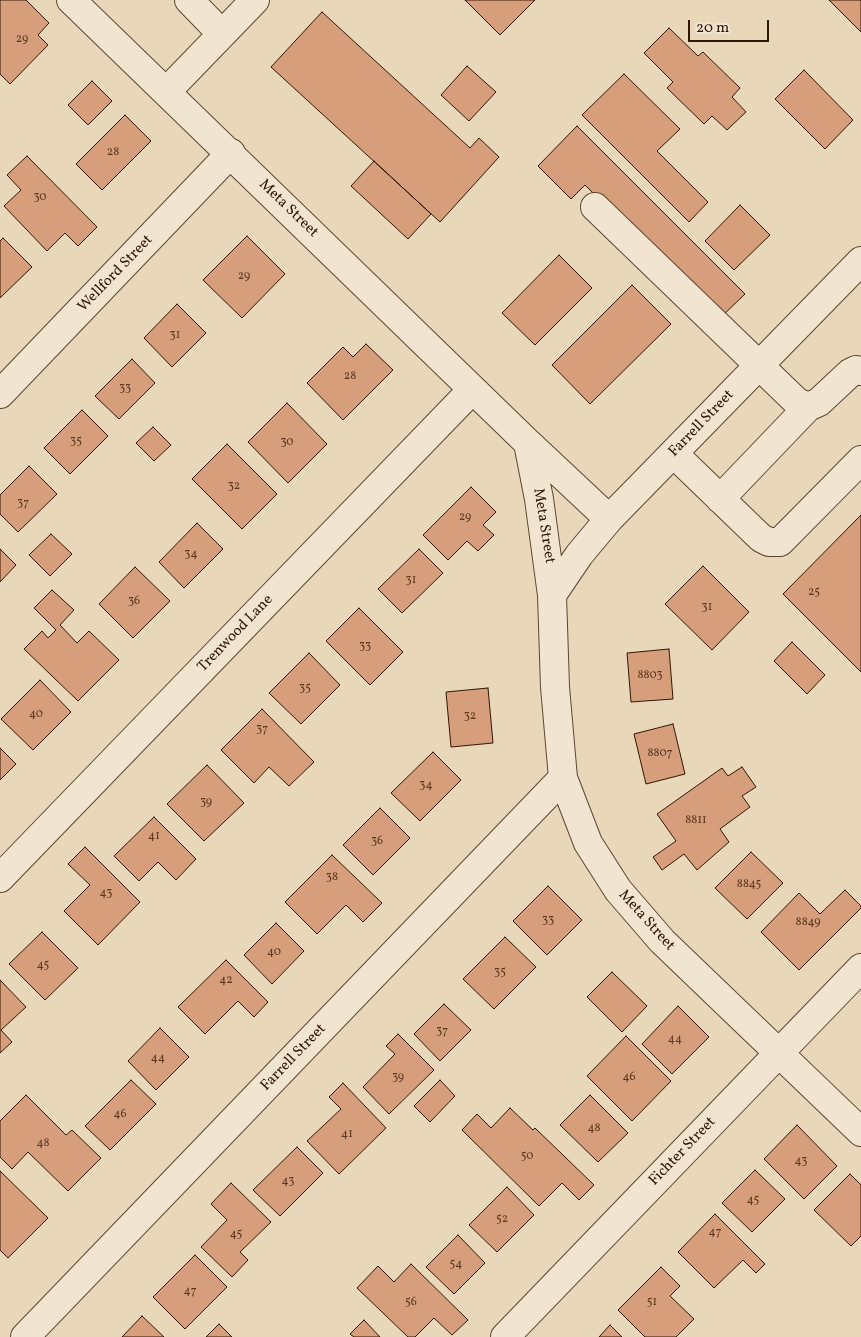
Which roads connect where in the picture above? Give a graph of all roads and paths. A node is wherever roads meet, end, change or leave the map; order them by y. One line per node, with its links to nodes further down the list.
1 (71, 0): 5 (street, Meta Street)
2 (189, 0): 4 (street)
3 (255, 0): 4 (street)
4 (222, 34): 5 (street)
5 (167, 91): 6 (street, Meta Street)
6 (231, 153): 11 (street, Meta Street); 12 (street, Wellford Street)
7 (595, 207): 9 (street)
8 (861, 261): 9 (street, Farrell Street)
9 (759, 366): 13 (street); 15 (street, Farrell Street)
10 (861, 371): 13 (street)
11 (472, 390): 14 (street, Meta Street); 21 (street, Trenwood Lane)
12 (0, 394)
13 (808, 407): 17 (street)
14 (528, 443): 18 (street); 19 (street, Meta Street)
15 (674, 454): 17 (street); 18 (street, Farrell Street)
16 (861, 460): 17 (street)
17 (720, 499)
18 (609, 519): 19 (street, Farrell Street)
19 (552, 595): 20 (street, Meta Street)
20 (563, 778): 23 (street, Meta Street); 25 (street, Farrell Street)
21 (0, 878)
22 (861, 968): 23 (street, Fichter Street)
23 (778, 1053): 24 (street, Meta Street); 26 (street, Fichter Street)
24 (861, 1132)
25 (25, 1337)
26 (505, 1337)

